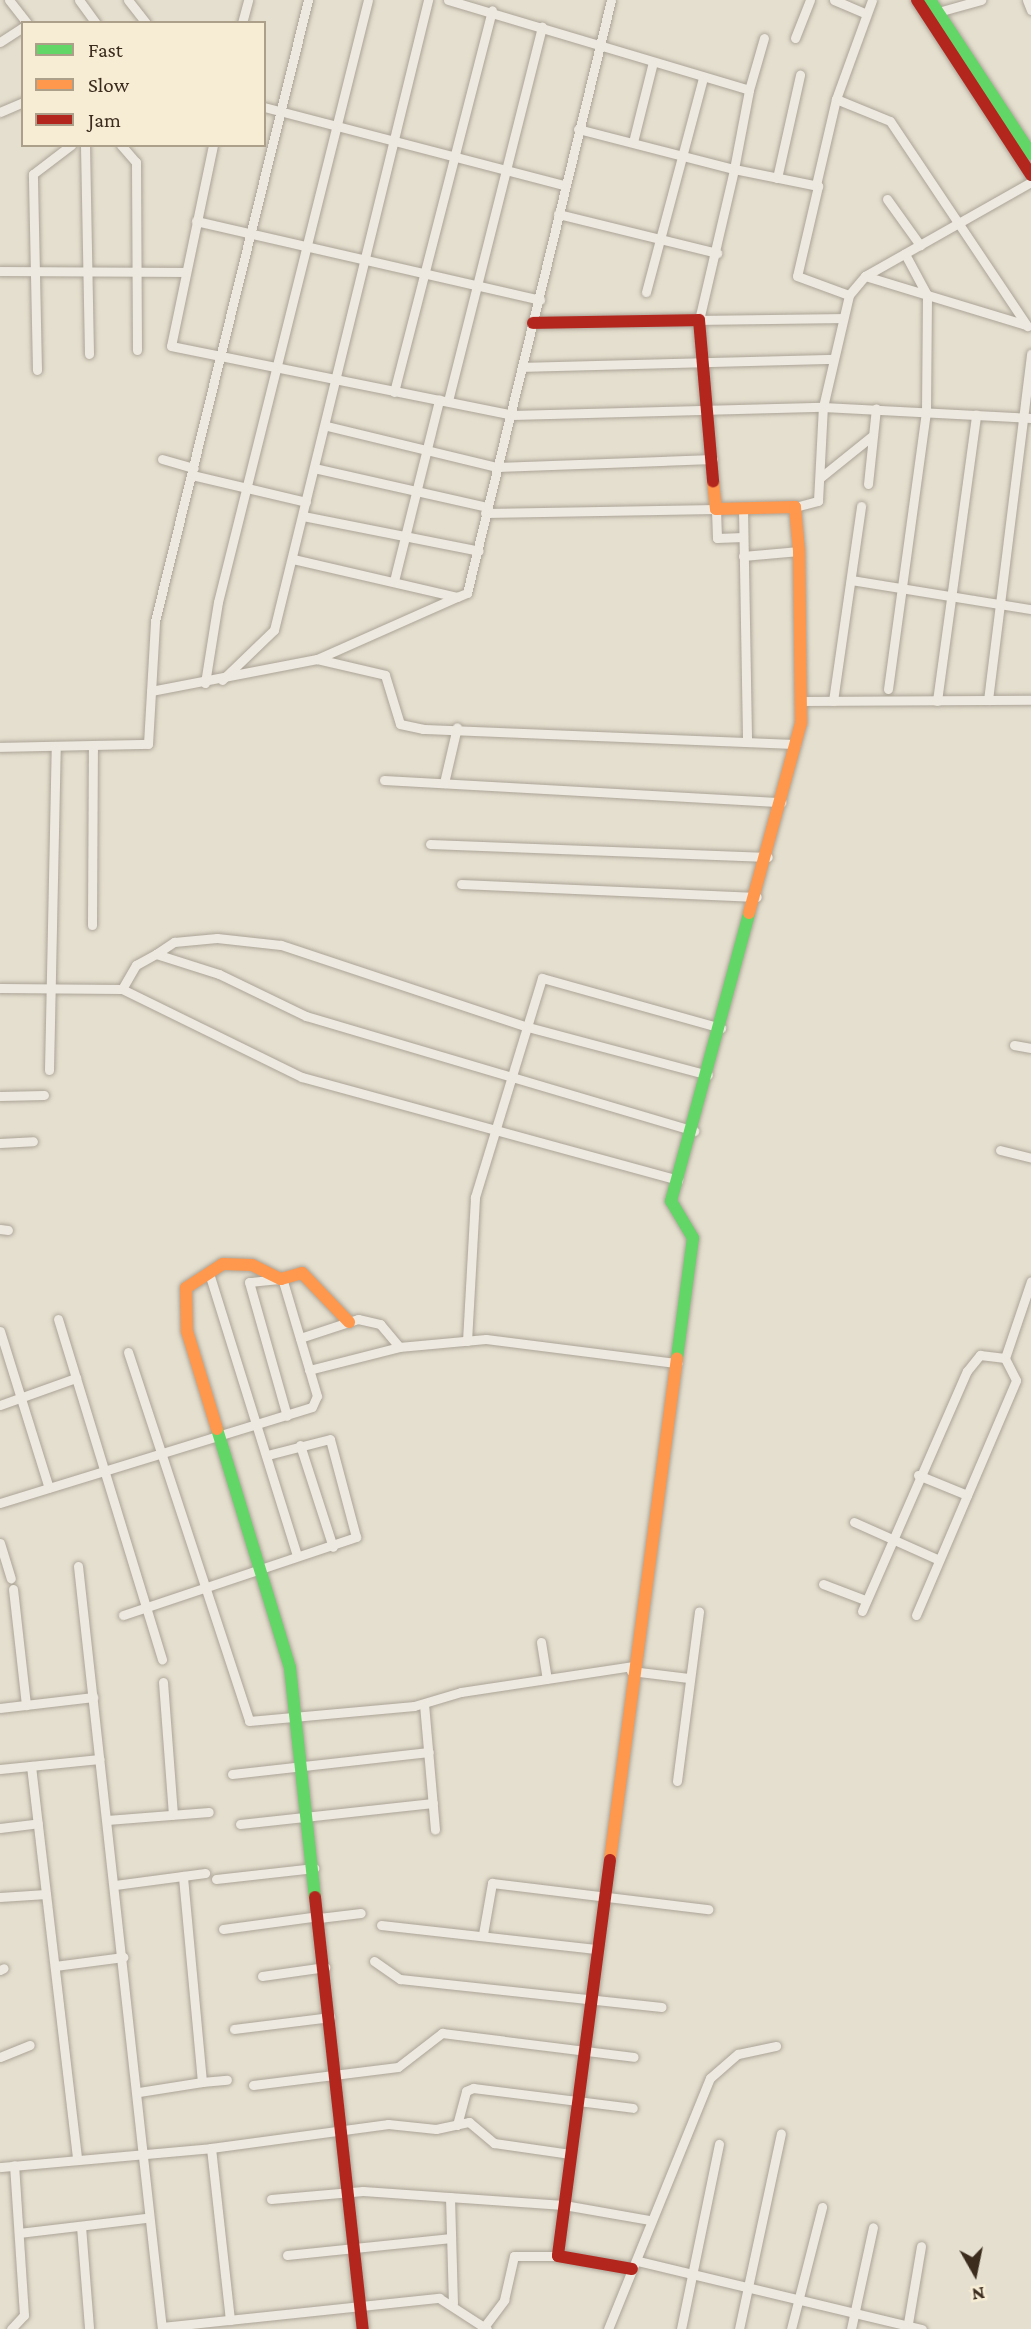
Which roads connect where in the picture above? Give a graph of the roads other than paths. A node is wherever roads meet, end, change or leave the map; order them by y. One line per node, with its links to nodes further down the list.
1 (79, 0): 22 (street)
2 (128, 0): 23 (street)
3 (248, 0): 24 (street)
4 (308, 0): 38 (street)
5 (368, 0): 40 (street)
6 (428, 0): 42 (street)
7 (448, 0): 17 (street)
8 (611, 0): 29 (street)
9 (810, 0): 28 (street)
10 (834, 0): 20 (street)
11 (872, 0): 20 (street)
12 (917, 0): 53 (street)
13 (930, 0): 19 (street)
14 (981, 0): 19 (street)
15 (1027, 0): 18 (street)
16 (14, 2): 21 (street)
17 (492, 10): 25 (street); 48 (street)
18 (1031, 10)
19 (938, 12): 49 (street)
20 (865, 13): 35 (street)
21 (26, 21)
22 (95, 21)
23 (144, 21)
24 (243, 21)
25 (542, 27): 29 (street); 51 (street)
26 (21, 28): 30 (street)
27 (764, 38): 34 (street)
28 (795, 38)
29 (598, 42): 31 (street); 41 (street)
30 (0, 43)
31 (653, 62): 33 (street); 43 (street)
32 (800, 75): 54 (street)
33 (703, 78): 34 (street); 50 (street)
34 (749, 90): 52 (street)
35 (836, 99): 57 (street); 61 (street)
36 (21, 103): 39 (street)
37 (266, 107): 38 (street)
38 (281, 111): 40 (street); 62 (street)
39 (0, 112)
40 (338, 124): 42 (street); 64 (street)
41 (578, 129): 43 (street); 56 (street)
42 (394, 138): 48 (street); 68 (street)
43 (633, 142): 50 (street)
44 (68, 147): 70 (street)
45 (85, 147): 71 (street)
46 (123, 147): 72 (street)
47 (213, 147): 60 (street)
48 (455, 152): 51 (street); 74 (street)
49 (1031, 154)
50 (682, 155): 52 (street); 63 (street)
51 (508, 165): 56 (street); 76 (street)
52 (734, 169): 54 (street); 66 (street)
53 (1031, 175)
54 (777, 178): 57 (street)
55 (1031, 182): 61 (street)
56 (564, 185): 59 (street)
57 (816, 186): 78 (street)
58 (887, 199): 65 (street)
59 (558, 214): 63 (street); 80 (street)
60 (195, 222): 62 (street); 73 (street)
61 (961, 223): 65 (street); 84 (street)
62 (255, 233): 64 (street); 88 (street)
63 (662, 239): 66 (street); 77 (street)
64 (311, 243): 68 (street); 90 (street)
65 (920, 245): 67 (street)
66 (717, 253): 82 (street)
67 (905, 254): 75 (street); 79 (street)
68 (368, 256): 74 (street); 94 (street)
69 (0, 271): 70 (street)
70 (36, 271): 71 (street); 93 (street)
71 (86, 271): 72 (street); 86 (street)
72 (135, 271): 73 (street); 85 (street)
73 (186, 272): 88 (street)
74 (425, 274): 76 (street); 95 (street)
75 (865, 276): 78 (street); 79 (street)
76 (478, 287): 80 (street); 96 (street)
77 (646, 292)
78 (849, 295): 81 (street)
79 (927, 295): 84 (street); 100 (street)
80 (540, 300): 83 (street)
81 (842, 318): 82 (street); 89 (street)
82 (699, 320): 83 (street); 91 (street)
83 (533, 323): 92 (street)
84 (1029, 326)
85 (137, 350)
86 (89, 354)
87 (1031, 354): 103 (street)
88 (222, 355): 90 (street); 111 (street)
89 (832, 359): 91 (street); 97 (street)
90 (278, 364): 94 (street); 114 (street)
91 (706, 365): 92 (street); 99 (street)
92 (523, 367): 101 (street)
93 (37, 370)
94 (337, 378): 95 (street); 104 (street)
95 (394, 392): 96 (street)
96 (443, 400): 101 (street); 106 (street)
97 (823, 407): 98 (street); 99 (street); 112 (street)
98 (876, 408): 100 (street); 105 (street)
99 (709, 410): 101 (street); 108 (street)
100 (926, 411): 102 (street); 131 (street)
101 (512, 415): 109 (street)
102 (976, 415): 103 (street); 132 (street)
103 (1029, 418): 134 (street)
104 (327, 426): 106 (street); 110 (street)
105 (873, 435): 112 (street); 113 (street)
106 (426, 446): 109 (street); 115 (street)
107 (163, 459): 111 (street)
108 (713, 459): 109 (street); 120 (street)
109 (498, 467): 121 (street)
110 (314, 468): 115 (street); 116 (street)
111 (193, 472): 114 (street); 140 (street)
112 (821, 477): 118 (street)
113 (868, 484)
114 (249, 488): 116 (street); 138 (street)
115 (414, 490): 121 (street); 123 (street)
116 (306, 502): 122 (street)
117 (861, 506): 129 (street)
118 (796, 507): 119 (street); 126 (street)
119 (743, 508): 120 (street); 124 (street)
120 (716, 509): 121 (street); 124 (street)
121 (486, 510): 125 (street)
122 (303, 516): 123 (street); 128 (street)
123 (404, 536): 125 (street); 130 (street)
124 (743, 537): 127 (street)
125 (479, 551): 133 (street)
126 (799, 551): 127 (street); 145 (street)
127 (743, 556): 147 (street)
128 (293, 559): 130 (street); 137 (street)
129 (851, 580): 131 (street); 143 (street)
130 (394, 581): 133 (street)
131 (902, 588): 132 (street); 139 (street)
132 (951, 596): 134 (street); 144 (street)
133 (457, 597): 136 (street)
134 (1001, 604): 135 (street); 141 (street)
135 (1031, 609)
136 (317, 659): 137 (street); 146 (street)
137 (222, 680): 138 (street)
138 (205, 683): 140 (street)
139 (888, 690)
140 (151, 691): 151 (street)
141 (988, 700): 142 (street); 144 (street)
142 (1031, 700)
143 (833, 701): 144 (street); 145 (street)
144 (937, 701)
145 (805, 702): 148 (street)
146 (457, 727): 147 (street); 153 (street)
147 (747, 741): 148 (street)
148 (796, 744): 154 (street)
149 (0, 747): 150 (street)
150 (56, 748): 151 (street); 161 (street)
151 (93, 748): 159 (street)
152 (384, 780): 153 (street)
153 (444, 783): 154 (street)
154 (781, 802): 156 (street)
155 (430, 844): 156 (street)
156 (769, 857): 158 (street)
157 (461, 884): 158 (street)
158 (759, 897): 165 (street)
159 (92, 925)
160 (156, 954): 163 (street); 164 (street); 170 (street)
161 (51, 986): 162 (street); 163 (street); 168 (street)
162 (0, 988)
163 (122, 989): 173 (street)
164 (528, 1027): 165 (street); 169 (street); 170 (street)
165 (722, 1028): 169 (street)
166 (1014, 1045): 167 (street)
167 (1031, 1048)
168 (49, 1070)
169 (708, 1075): 174 (street)
170 (513, 1081): 173 (street); 174 (street)
171 (44, 1095): 172 (street)
172 (0, 1096)
173 (499, 1130): 179 (street); 188 (street)
174 (694, 1130): 179 (street)
175 (33, 1141): 176 (street)
176 (0, 1143)
177 (1000, 1150): 178 (street)
178 (1031, 1158)
179 (678, 1180): 192 (street)
180 (209, 1273): 181 (street); 198 (street); 199 (street)
181 (281, 1278): 184 (street); 187 (street); 197 (street)
182 (1031, 1281): 185 (street)
183 (58, 1319): 194 (street)
184 (349, 1322): 187 (street); 189 (street)
185 (1026, 1323): 191 (street)
186 (0, 1331): 195 (street)
187 (300, 1338): 193 (street)
188 (467, 1341): 189 (street); 192 (street)
189 (399, 1348): 193 (street)
190 (128, 1352): 201 (street)
191 (1004, 1358): 204 (street); 206 (street)
192 (677, 1363): 228 (street)
193 (309, 1370): 197 (street)
194 (76, 1378): 195 (street); 203 (street)
195 (20, 1398): 196 (street); 205 (street)
196 (0, 1405)
197 (287, 1416): 198 (street)
198 (258, 1425): 199 (street); 202 (street)
199 (218, 1436): 201 (street); 215 (street)
200 (300, 1446): 202 (street); 211 (street); 211 (street)
201 (160, 1454): 203 (street); 218 (street)
202 (267, 1455): 212 (street)
203 (105, 1470): 205 (street); 221 (street)
204 (918, 1475): 206 (street); 209 (street)
205 (49, 1488): 207 (street)
206 (967, 1495): 213 (street)
207 (0, 1503)
208 (853, 1522): 209 (street)
209 (892, 1539): 213 (street); 220 (street)
210 (0, 1543): 216 (street)
211 (333, 1547): 212 (street)
212 (297, 1556): 215 (street)
213 (939, 1560): 225 (street)
214 (78, 1566): 232 (street)
215 (260, 1571): 218 (street); 236 (street)
216 (10, 1578)
217 (823, 1584): 220 (street)
218 (204, 1588): 221 (street); 236 (street)
219 (13, 1589): 234 (street)
220 (866, 1600): 223 (street)
221 (145, 1608): 224 (street); 227 (street)
222 (699, 1611): 229 (street)
223 (862, 1611)
224 (123, 1615)
225 (916, 1615)
226 (541, 1642): 230 (street)
227 (162, 1659)
228 (631, 1669): 229 (street); 230 (street); 259 (street)
229 (689, 1678): 243 (street)
230 (547, 1679): 233 (street)
231 (163, 1682): 246 (street)
232 (93, 1696): 234 (street); 238 (street)
233 (425, 1704): 236 (street); 237 (street)
234 (26, 1705): 235 (street)
235 (0, 1707)
236 (297, 1717): 240 (street)
237 (429, 1752): 240 (street); 244 (street)
238 (100, 1759): 239 (street); 248 (street)
239 (31, 1766): 241 (street); 249 (street)
240 (302, 1767): 242 (street); 247 (street)
241 (0, 1769)
242 (232, 1774)
243 (677, 1781)
244 (433, 1802): 247 (street); 252 (street)
245 (209, 1812): 246 (street)
246 (173, 1815): 248 (street)
247 (308, 1816): 250 (street); 253 (street)
248 (107, 1820): 257 (street)
249 (38, 1823): 251 (street); 258 (street)
250 (240, 1824)
251 (0, 1828)
252 (435, 1830)
253 (314, 1868): 256 (street); 263 (street)
254 (205, 1873): 255 (street)
255 (183, 1876): 257 (street); 284 (street)
256 (216, 1879)
257 (115, 1885): 268 (street)
258 (46, 1894): 260 (street); 270 (street)
259 (603, 1896): 261 (street); 266 (street); 267 (street)
260 (0, 1897)
261 (708, 1909)
262 (361, 1913): 263 (street)
263 (319, 1917): 265 (street); 271 (street)
264 (382, 1925): 266 (street)
265 (223, 1928)
266 (483, 1934): 267 (street)
267 (596, 1949): 273 (street)
268 (123, 1957): 270 (street); 286 (street)
269 (374, 1961): 273 (street)
270 (55, 1966): 296 (street)
271 (325, 1967): 272 (street); 275 (street)
272 (262, 1976)
273 (590, 1998): 274 (street); 279 (street)
274 (662, 2007)
275 (330, 2017): 276 (street); 282 (street)
276 (234, 2029)
277 (30, 2045): 280 (street)
278 (776, 2046): 305 (street)
279 (583, 2051): 281 (street); 282 (street); 287 (street)
280 (0, 2056)
281 (634, 2057)
282 (336, 2073): 285 (street); 290 (street)
283 (228, 2080): 284 (street)
284 (202, 2082): 286 (street)
285 (253, 2085)
286 (139, 2092): 294 (street)
287 (577, 2102): 288 (street); 289 (street); 295 (street)
288 (633, 2108)
289 (457, 2125): 290 (street); 295 (street)
290 (343, 2130): 293 (street); 299 (street)
291 (781, 2133): 316 (street)
292 (719, 2144): 315 (street)
293 (211, 2148): 294 (street); 321 (street)
294 (138, 2153): 296 (street); 304 (street)
295 (570, 2154): 302 (street)
296 (77, 2158): 297 (street)
297 (14, 2165): 298 (street); 308 (street)
298 (0, 2167)
299 (349, 2191): 300 (street); 301 (street); 311 (street)
300 (450, 2197): 302 (street); 309 (street)
301 (271, 2199)
302 (564, 2205): 305 (street); 313 (street)
303 (822, 2207): 317 (street)
304 (145, 2218): 306 (street); 324 (street)
305 (649, 2220): 314 (street)
306 (81, 2226): 308 (street); 323 (street)
307 (873, 2227): 320 (street)
308 (19, 2233): 326 (street)
309 (451, 2238): 311 (street); 318 (street)
310 (921, 2246): 322 (street)
311 (355, 2248): 312 (street); 319 (street)
312 (287, 2255)
313 (558, 2256): 314 (street); 325 (street)
314 (635, 2265): 315 (street); 328 (street)
315 (692, 2273): 316 (street); 329 (street)
316 (750, 2286): 317 (street); 330 (street)
317 (800, 2301): 320 (street); 331 (street)
318 (453, 2303): 319 (street); 325 (street)
319 (361, 2305): 321 (street); 327 (street)
320 (856, 2313): 322 (street); 332 (street)
321 (230, 2320): 324 (street)
322 (907, 2327): 333 (street)
323 (89, 2328)
324 (162, 2328)
325 (486, 2328)
326 (11, 2329)
327 (363, 2329)
328 (608, 2329)
329 (681, 2329)
330 (739, 2329)
331 (791, 2329)
332 (851, 2329)
333 (922, 2329)

